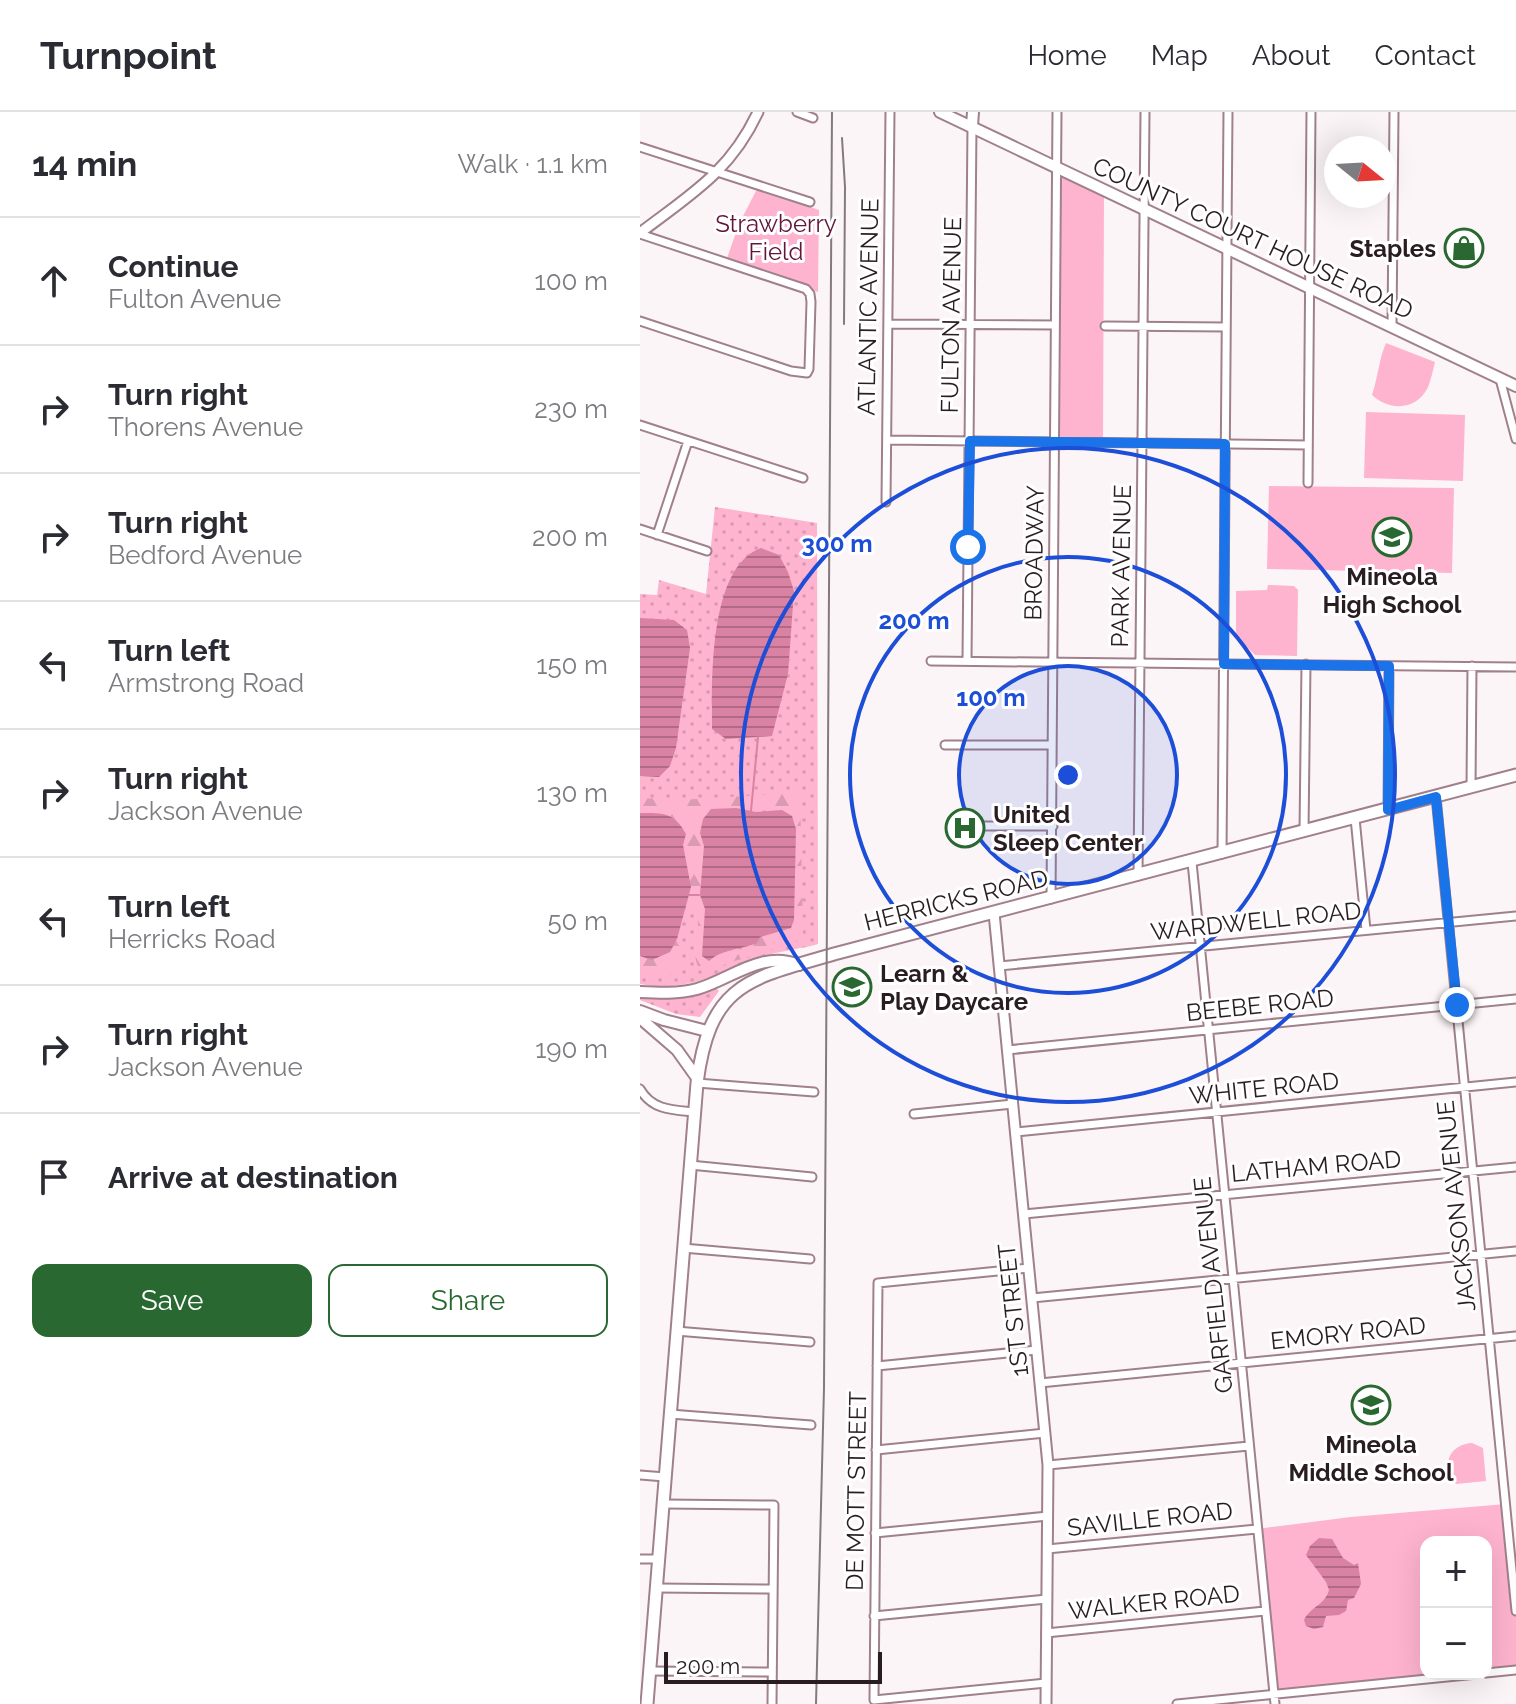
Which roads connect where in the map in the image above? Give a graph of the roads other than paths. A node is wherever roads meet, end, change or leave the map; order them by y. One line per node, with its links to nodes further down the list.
1 (758, 112): 15 (street)
2 (797, 112): 11 (street)
3 (890, 112): 22 (street, ATLANTIC AVENUE)
4 (940, 112): 12 (main road, COUNTY COURT HOUSE ROAD)
5 (973, 112): 12 (main road, FULTON AVENUE)
6 (1057, 112): 14 (street, BROADWAY)
7 (1145, 112): 17 (street, PARK AVENUE)
8 (1228, 112): 19 (street)
9 (1311, 112): 20 (street)
10 (1394, 112): 27 (street)
11 (813, 118)
12 (972, 126): 14 (main road, COUNTY COURT HOUSE ROAD); 23 (street, FULTON AVENUE)
13 (640, 147): 15 (street)
14 (1057, 167): 17 (main road, COUNTY COURT HOUSE ROAD); 24 (street, BROADWAY)
15 (719, 173): 16 (street); 18 (street)
16 (810, 202)
17 (1144, 208): 19 (main road, COUNTY COURT HOUSE ROAD); 26 (street, PARK AVENUE)
18 (640, 233): 21 (street)
19 (1227, 248): 20 (main road, COUNTY COURT HOUSE ROAD); 28 (street)
20 (1310, 287): 27 (main road, COUNTY COURT HOUSE ROAD); 39 (street)
21 (640, 321)
22 (888, 324): 23 (street); 33 (street, ATLANTIC AVENUE)
23 (971, 325): 24 (street); 35 (street, FULTON AVENUE)
24 (1055, 325): 36 (street, BROADWAY)
25 (1105, 326): 26 (street)
26 (1143, 326): 28 (street); 37 (street, PARK AVENUE)
27 (1392, 326): 29 (main road, COUNTY COURT HOUSE ROAD)
28 (1226, 327): 38 (street)
29 (1500, 379): 30 (main road, COUNTY COURT HOUSE ROAD); 32 (street)
30 (1516, 386)
31 (640, 425): 34 (street)
32 (1516, 439)
33 (887, 440): 35 (street); 42 (street, ATLANTIC AVENUE)
34 (688, 441): 40 (street); 44 (street)
35 (970, 441): 36 (street); 47 (street, FULTON AVENUE)
36 (1055, 442): 37 (street); 48 (street, BROADWAY)
37 (1142, 443): 38 (street); 49 (street, PARK AVENUE)
38 (1225, 444): 39 (street); 50 (street)
39 (1308, 445): 41 (street)
40 (803, 478)
41 (1308, 483)
42 (886, 502)
43 (640, 529): 44 (street)
44 (657, 535): 45 (street)
45 (707, 551)
46 (931, 661): 47 (street)
47 (967, 661): 48 (street)
48 (1053, 663): 49 (street); 56 (street, BROADWAY)
49 (1140, 663): 50 (street); 67 (street, PARK AVENUE)
50 (1224, 664): 51 (street); 65 (street)
51 (1306, 664): 52 (street); 64 (street)
52 (1389, 666): 53 (street); 60 (street)
53 (1472, 666): 54 (street); 58 (street)
54 (1516, 667)
55 (945, 745): 56 (street)
56 (1052, 745): 63 (street, BROADWAY)
57 (1516, 775): 58 (main road, HERRICKS ROAD)
58 (1471, 788): 59 (main road, HERRICKS ROAD)
59 (1436, 797): 60 (main road, HERRICKS ROAD); 71 (street, JACKSON AVENUE)
60 (1388, 810): 61 (main road, HERRICKS ROAD)
61 (1355, 818): 64 (main road, HERRICKS ROAD); 72 (street)
62 (982, 826): 63 (street)
63 (1053, 826): 68 (street, BROADWAY)
64 (1304, 832): 65 (main road, HERRICKS ROAD)
65 (1222, 854): 66 (main road, HERRICKS ROAD)
66 (1192, 862): 67 (main road, HERRICKS ROAD); 73 (street, GARFIELD AVENUE)
67 (1138, 876): 68 (main road, HERRICKS ROAD)
68 (1051, 899): 69 (main road, HERRICKS ROAD)
69 (994, 913): 74 (main road, HERRICKS ROAD); 75 (street, 1ST STREET)
70 (1516, 916): 71 (street, WARDWELL ROAD)
71 (1448, 923): 72 (street, WARDWELL ROAD); 78 (street, JACKSON AVENUE)
72 (1366, 930): 73 (street, WARDWELL ROAD)
73 (1200, 947): 75 (street, WARDWELL ROAD); 81 (street, GARFIELD AVENUE)
74 (799, 965): 76 (main road); 82 (main road, HERRICKS ROAD)
75 (999, 966): 83 (street, 1ST STREET)
76 (640, 992)
77 (1516, 999): 78 (street, BEEBE ROAD)
78 (1457, 1005): 81 (street, BEEBE ROAD); 86 (street, JACKSON AVENUE)
79 (640, 1011): 82 (main road)
80 (640, 1018): 84 (main road)
81 (1208, 1030): 83 (street, BEEBE ROAD); 91 (street, GARFIELD AVENUE)
82 (707, 1031): 84 (main road)
83 (1007, 1050): 89 (street, 1ST STREET)
84 (697, 1080): 88 (street); 90 (main road)
85 (1516, 1082): 86 (street, WHITE ROAD)
86 (1465, 1088): 91 (street, WHITE ROAD); 96 (street, JACKSON AVENUE)
87 (640, 1089): 90 (street)
88 (814, 1092)
89 (1013, 1104): 92 (street); 93 (street, 1ST STREET)
90 (694, 1112): 94 (main road)
91 (1216, 1112): 93 (street, WHITE ROAD); 98 (street, GARFIELD AVENUE)
92 (914, 1114)
93 (1016, 1132): 99 (street, 1ST STREET)
94 (690, 1165): 97 (street); 100 (main road)
95 (1516, 1167): 96 (street, LATHAM ROAD)
96 (1473, 1171): 98 (street, LATHAM ROAD); 102 (street, JACKSON AVENUE)
97 (812, 1177)
98 (1225, 1194): 99 (street, LATHAM ROAD); 105 (street, GARFIELD AVENUE)
99 (1024, 1214): 104 (street, 1ST STREET)
100 (683, 1248): 103 (street); 107 (main road)
101 (1516, 1251): 102 (street)
102 (1481, 1255): 105 (street); 109 (street, JACKSON AVENUE)
103 (810, 1259)
104 (1029, 1268): 106 (street, 1ST STREET); 113 (street, DE MOTT STREET)
105 (1233, 1279): 106 (street); 112 (street, GARFIELD AVENUE)
106 (1032, 1298): 111 (street, 1ST STREET)
107 (676, 1331): 110 (street); 115 (main road)
108 (1516, 1336): 109 (street, EMORY ROAD)
109 (1489, 1339): 112 (street, EMORY ROAD); 125 (street, JACKSON AVENUE)
110 (810, 1342)
111 (1037, 1350): 113 (street); 114 (street, 1ST STREET)
112 (1241, 1364): 114 (street, EMORY ROAD); 118 (street, GARFIELD AVENUE)
113 (877, 1366): 119 (street, DE MOTT STREET)
114 (1040, 1383): 117 (street, 1ST STREET)
115 (670, 1414): 116 (street); 122 (main road)
116 (811, 1425)
117 (1045, 1433): 119 (street); 120 (street, 1ST STREET)
118 (1249, 1446): 120 (street); 127 (street, GARFIELD AVENUE)
119 (876, 1450): 128 (street, DE MOTT STREET)
120 (1048, 1465): 126 (street, 1ST STREET)
121 (640, 1475): 122 (street)
122 (665, 1477): 124 (main road)
123 (1516, 1503): 125 (street)
124 (663, 1504): 131 (main road); 133 (street)
125 (1506, 1504): 136 (street, JACKSON AVENUE)
126 (1048, 1516): 128 (street); 129 (street, 1ST STREET)
127 (1257, 1529): 129 (street, SAVILLE ROAD); 135 (street, GARFIELD AVENUE)
128 (875, 1533): 137 (street, DE MOTT STREET)
129 (1047, 1549): 134 (street, 1ST STREET)
130 (640, 1559): 131 (street)
131 (659, 1559): 132 (main road)
132 (656, 1588): 133 (street); 140 (main road)
133 (773, 1589): 141 (street)
134 (1047, 1599): 137 (street); 138 (street, 1ST STREET)
135 (1265, 1611): 138 (street, WALKER ROAD); 145 (street, GARFIELD AVENUE)
136 (1516, 1611)
137 (874, 1616): 144 (street, DE MOTT STREET)
138 (1046, 1633): 144 (street, 1ST STREET)
139 (1516, 1670): 142 (street)
140 (650, 1671): 141 (street); 146 (main road)
141 (772, 1672): 147 (street)
142 (1492, 1672)
143 (1420, 1680): 145 (street)
144 (1046, 1683): 148 (street, 1ST STREET)
145 (1274, 1694): 149 (street); 150 (street, GARFIELD AVENUE)
146 (647, 1704)
147 (772, 1704)
148 (1046, 1704)
149 (1177, 1704)
150 (1275, 1704)

